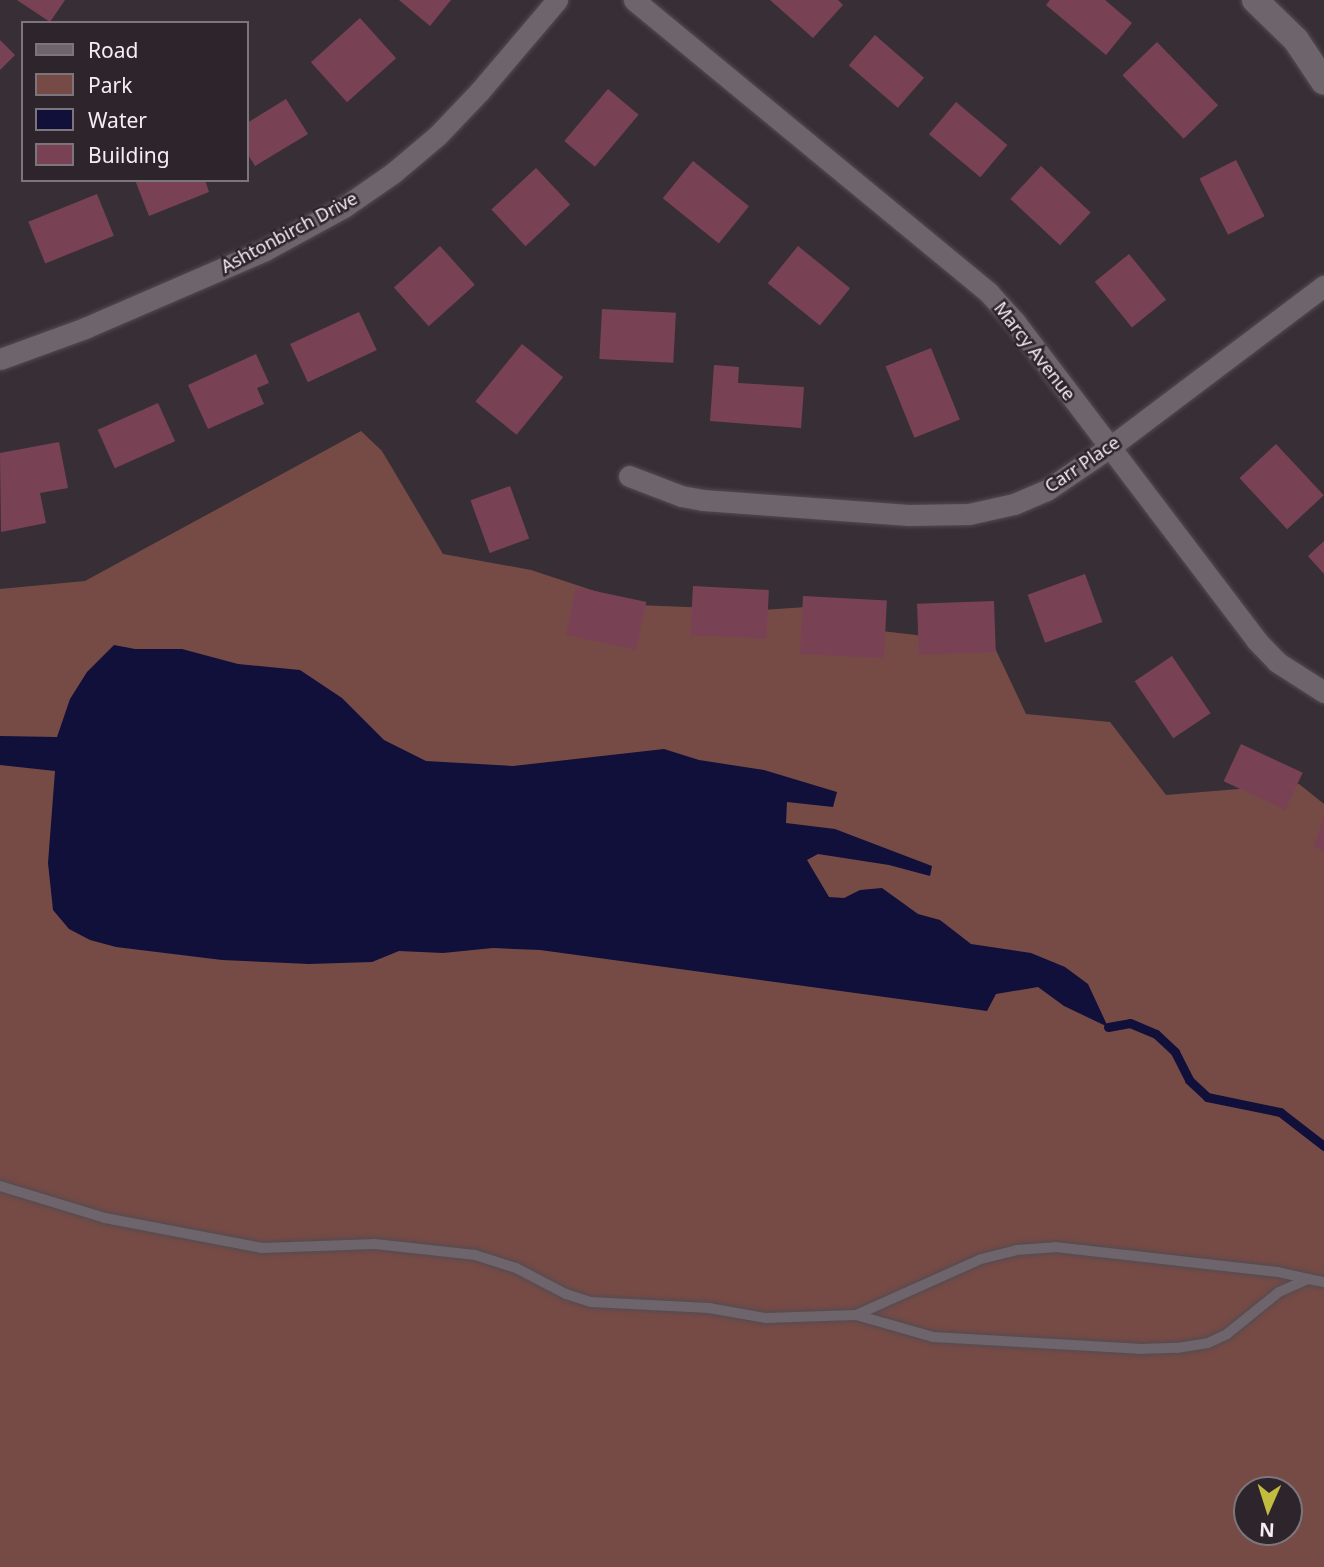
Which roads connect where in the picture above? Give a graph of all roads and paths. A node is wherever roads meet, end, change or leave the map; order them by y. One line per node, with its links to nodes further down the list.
1 (557, 0): 6 (street, Ashtonbirch Drive)
2 (634, 0): 7 (street, Marcy Avenue)
3 (1255, 0): 4 (street)
4 (1324, 82)
5 (1324, 286): 7 (street, Carr Place)
6 (0, 359)
7 (1110, 447): 8 (street, Carr Place); 9 (street, Marcy Avenue)
8 (629, 476)
9 (1324, 692)
10 (0, 1186): 13 (lane)
11 (1308, 1279): 12 (lane); 13 (lane); 13 (lane)
12 (1324, 1282)
13 (856, 1315)

